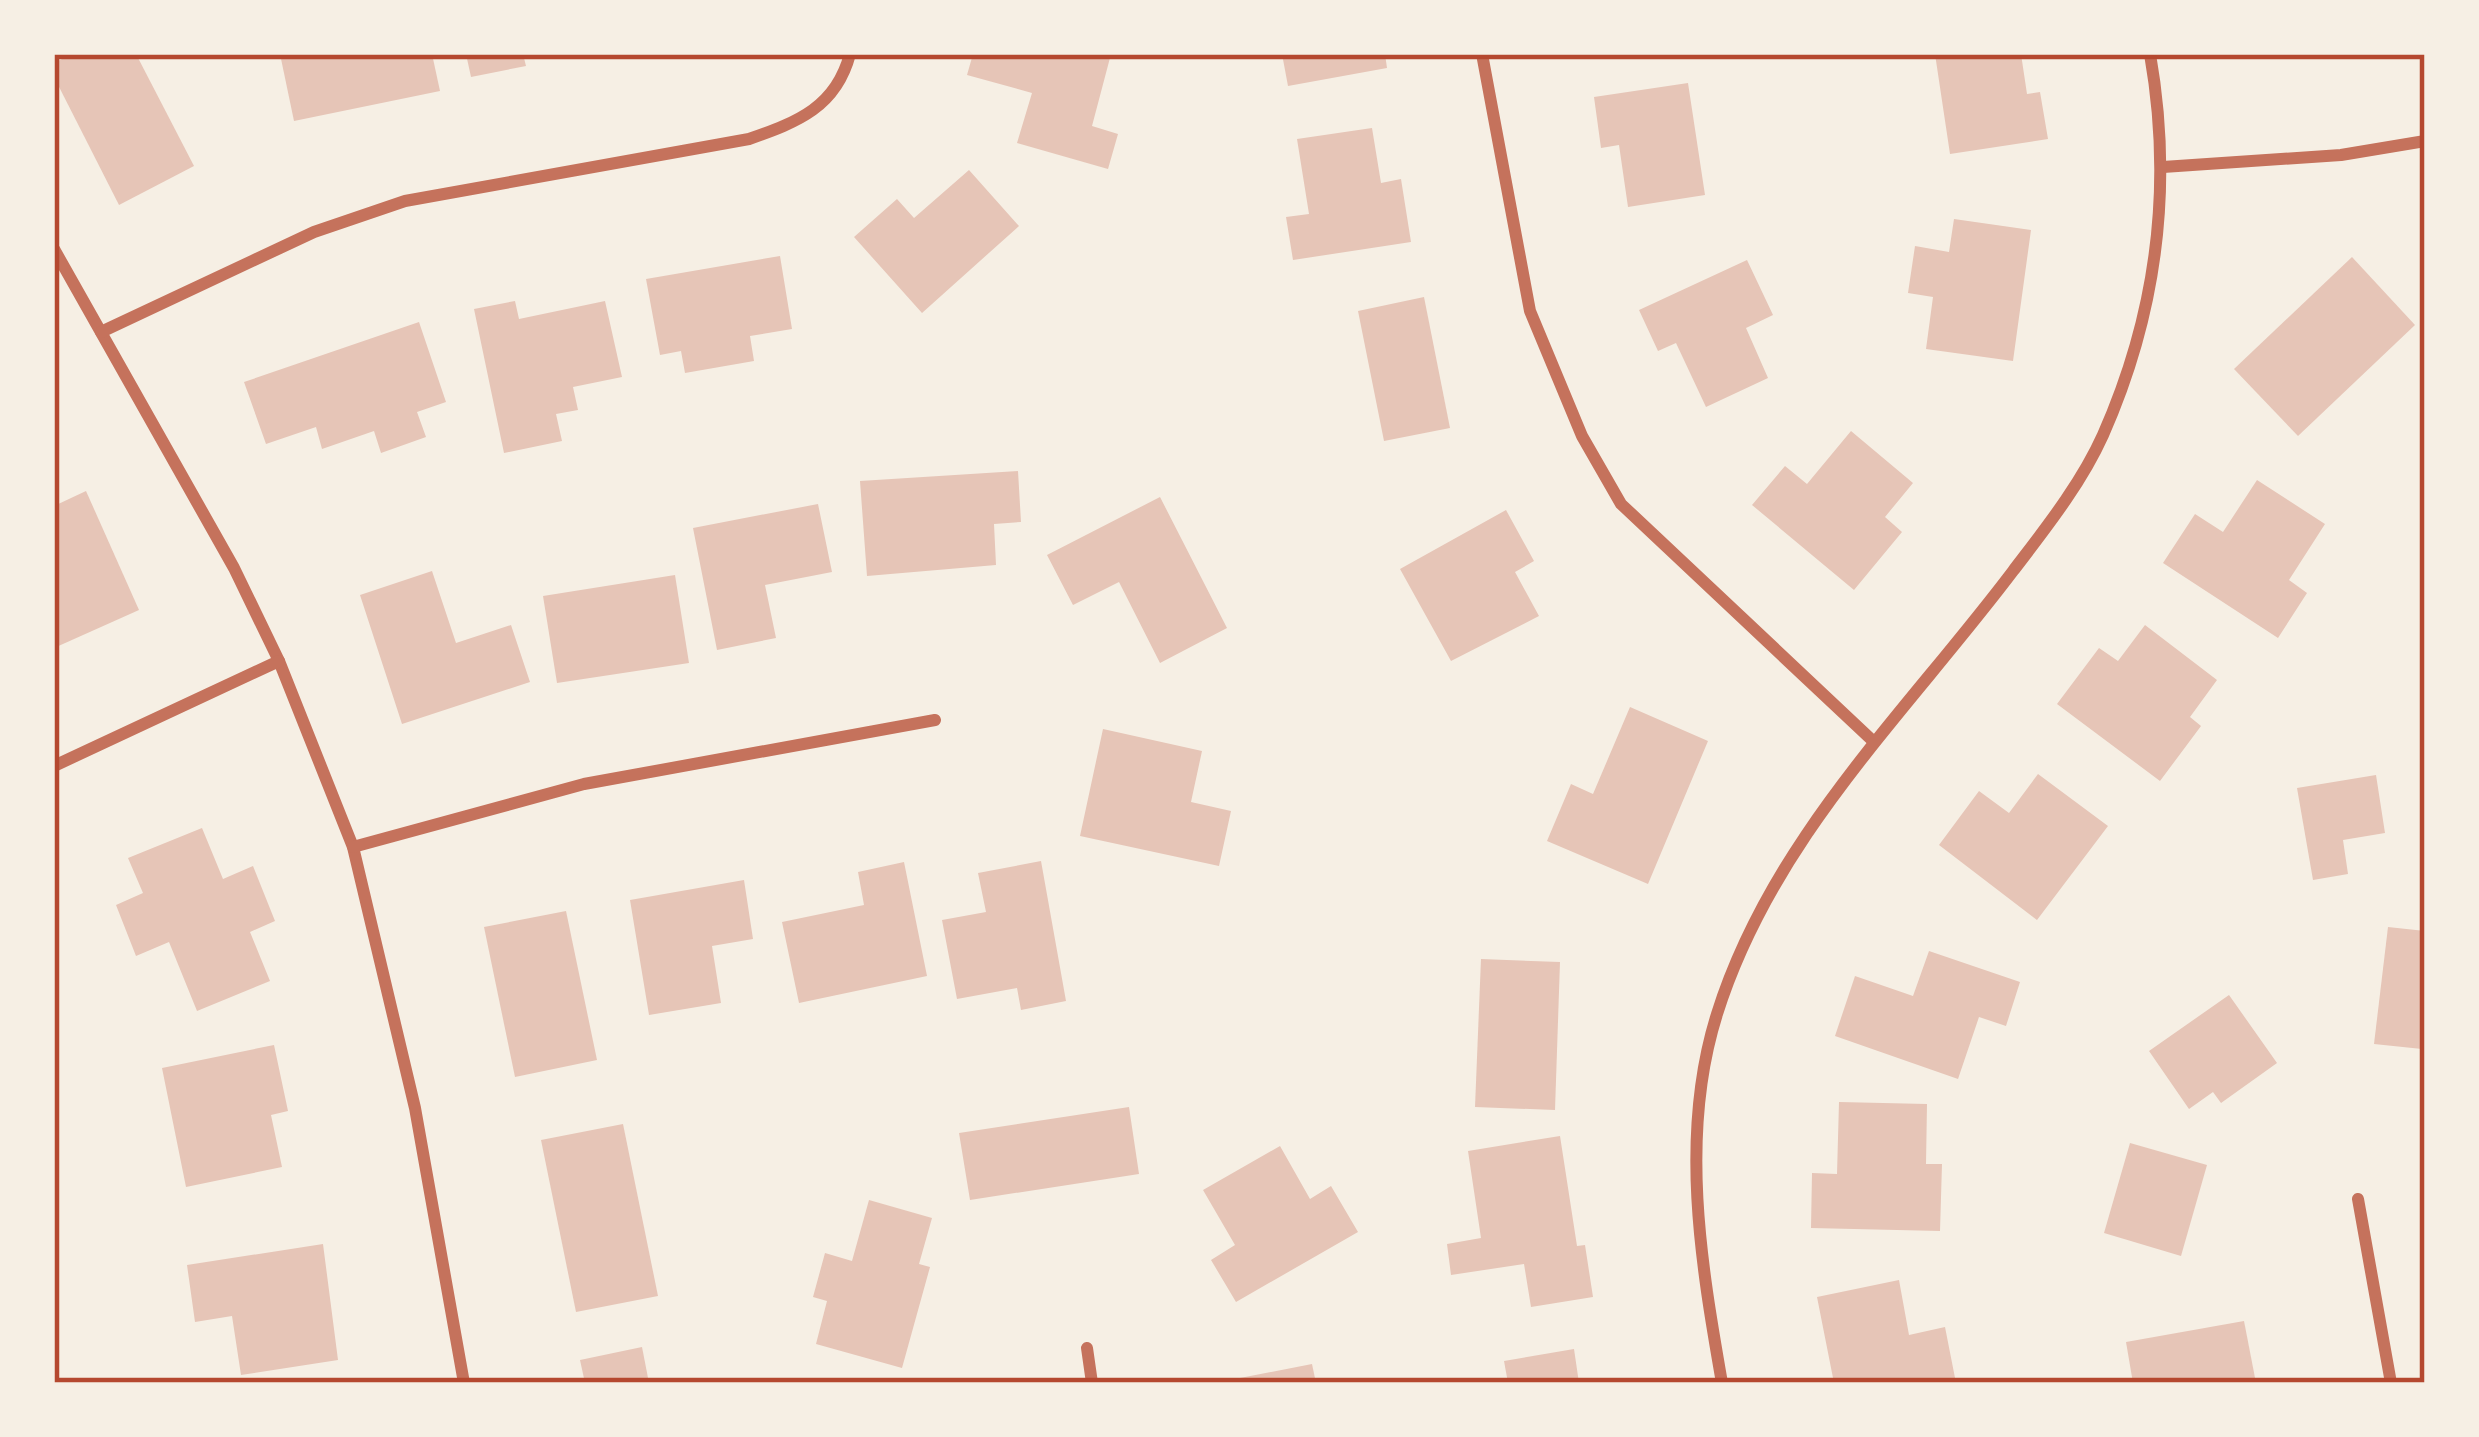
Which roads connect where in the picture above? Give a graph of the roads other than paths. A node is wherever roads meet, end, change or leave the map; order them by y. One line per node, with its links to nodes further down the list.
1 (850, 54): 7 (street)
2 (1482, 54): 10 (street)
3 (2150, 54): 5 (street)
4 (2425, 141): 5 (street)
5 (2163, 167): 10 (street)
6 (54, 249): 7 (street)
7 (101, 332): 8 (street)
8 (279, 661): 11 (street); 12 (street)
9 (935, 720): 12 (street)
10 (1874, 742): 17 (street)
11 (54, 766)
12 (353, 847): 15 (street)
13 (2358, 1199): 18 (street)
14 (1087, 1348): 16 (street)
15 (464, 1383)
16 (1092, 1383)
17 (1722, 1383)
18 (2391, 1383)

